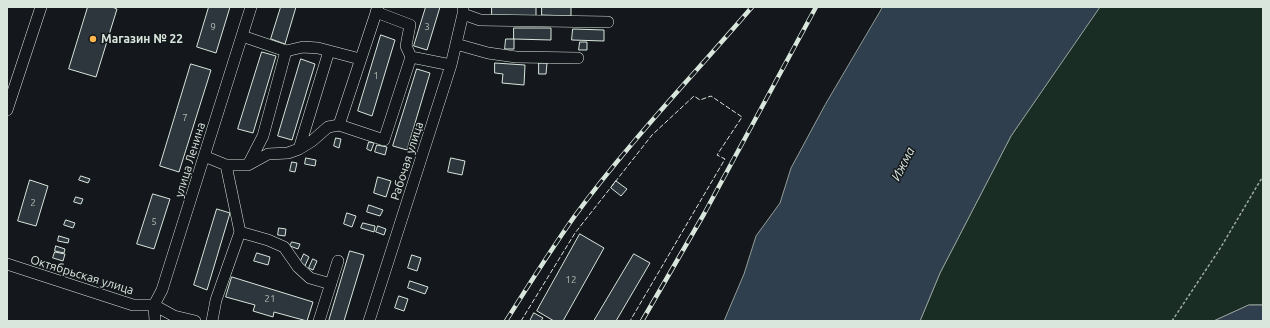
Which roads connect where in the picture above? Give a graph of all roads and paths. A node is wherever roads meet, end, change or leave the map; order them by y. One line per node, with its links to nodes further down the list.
1 (41, 7): 14 (street)
2 (251, 7): 6 (street, улица Ленина)
3 (377, 10): 10 (street); 12 (street)
4 (463, 10): 5 (street); 7 (street, Рабочая улица)
5 (608, 22)
6 (242, 36): 8 (street); 18 (street, улица Ленина)
7 (456, 44): 11 (street); 13 (street, Рабочая улица)
8 (286, 51): 9 (street); 20 (street)
9 (329, 51): 12 (street); 17 (street)
10 (411, 57): 13 (street); 16 (street)
11 (578, 58)
12 (360, 59): 16 (street)
13 (451, 65): 31 (street, Рабочая улица)
14 (10, 94): 15 (street)
15 (7, 110)
16 (339, 125): 17 (street)
17 (299, 149): 20 (street)
18 (204, 156): 19 (street); 26 (street, улица Ленина)
19 (226, 165): 20 (street); 22 (street)
20 (248, 165)
21 (1263, 176): 32 (path)
22 (240, 232): 25 (street); 29 (street)
23 (338, 261): 25 (street)
24 (7, 264): 26 (street, Октябрьская улица)
25 (331, 284): 30 (street)
26 (154, 305): 27 (street); 28 (street, Октябрьская улица)
27 (155, 321)
28 (195, 321)
29 (212, 321)
30 (319, 321)
31 (369, 321)
32 (1172, 321)

